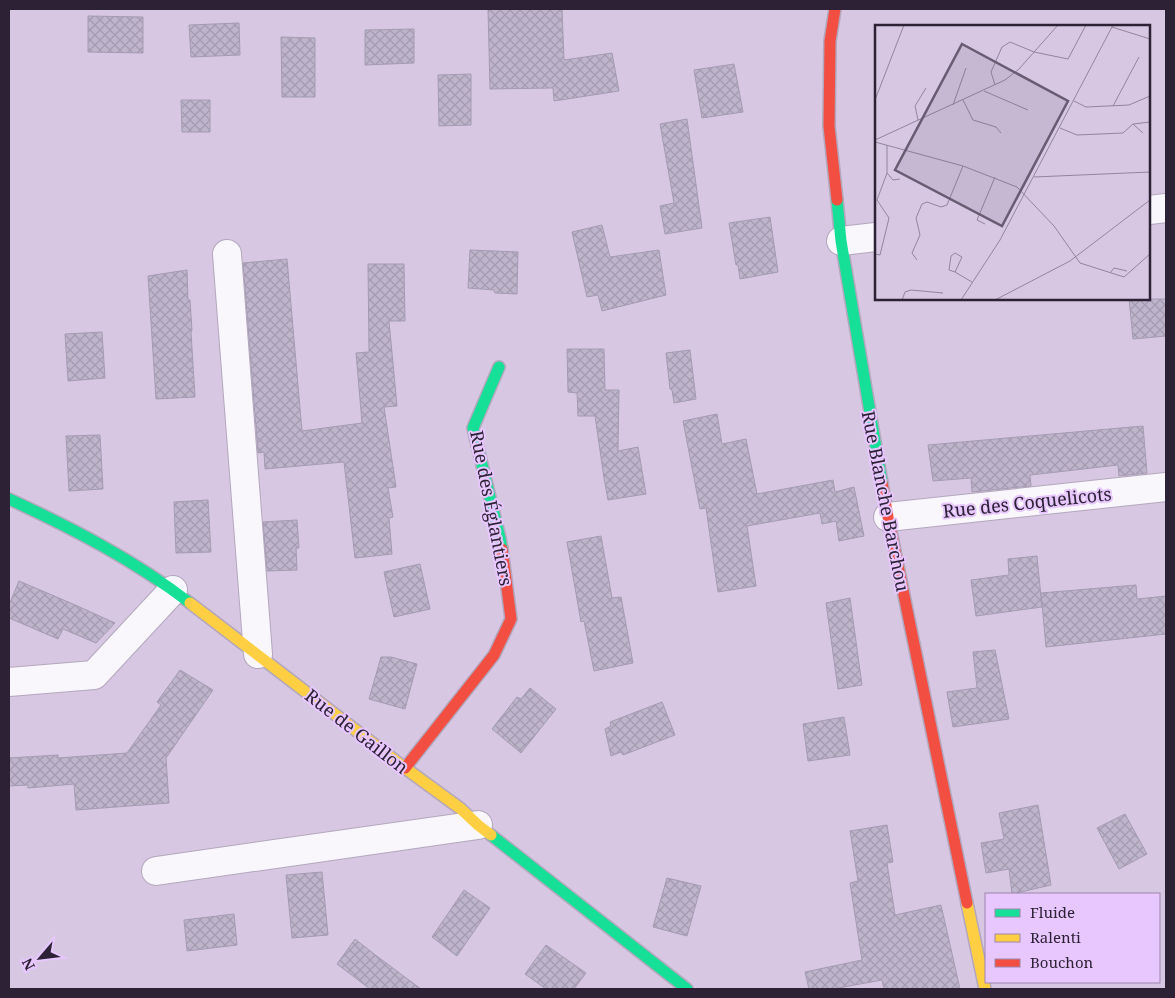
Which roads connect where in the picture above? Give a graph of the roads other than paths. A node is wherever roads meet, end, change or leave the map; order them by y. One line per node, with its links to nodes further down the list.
1 (835, 9): 5 (street, Rue Blanche Barchou)
2 (1166, 208): 3 (street)
3 (1150, 210)
4 (875, 237): 5 (street)
5 (840, 241): 10 (street, Rue Blanche Barchou)
6 (227, 254): 12 (street)
7 (499, 367): 14 (street, Rue des Églantiers)
8 (1166, 487): 10 (street, Rue des Coquelicots)
9 (9, 500): 11 (street, Rue de Gaillon)
10 (888, 517): 18 (street, Rue Blanche Barchou)
11 (173, 590): 12 (street, Rue de Gaillon); 13 (street)
12 (258, 654): 14 (street, Rue de Gaillon)
13 (9, 682)
14 (405, 768): 15 (street, Rue de Gaillon)
15 (478, 824): 16 (street); 17 (street, Rue de Gaillon)
16 (156, 871)
17 (687, 989)
18 (984, 989)

